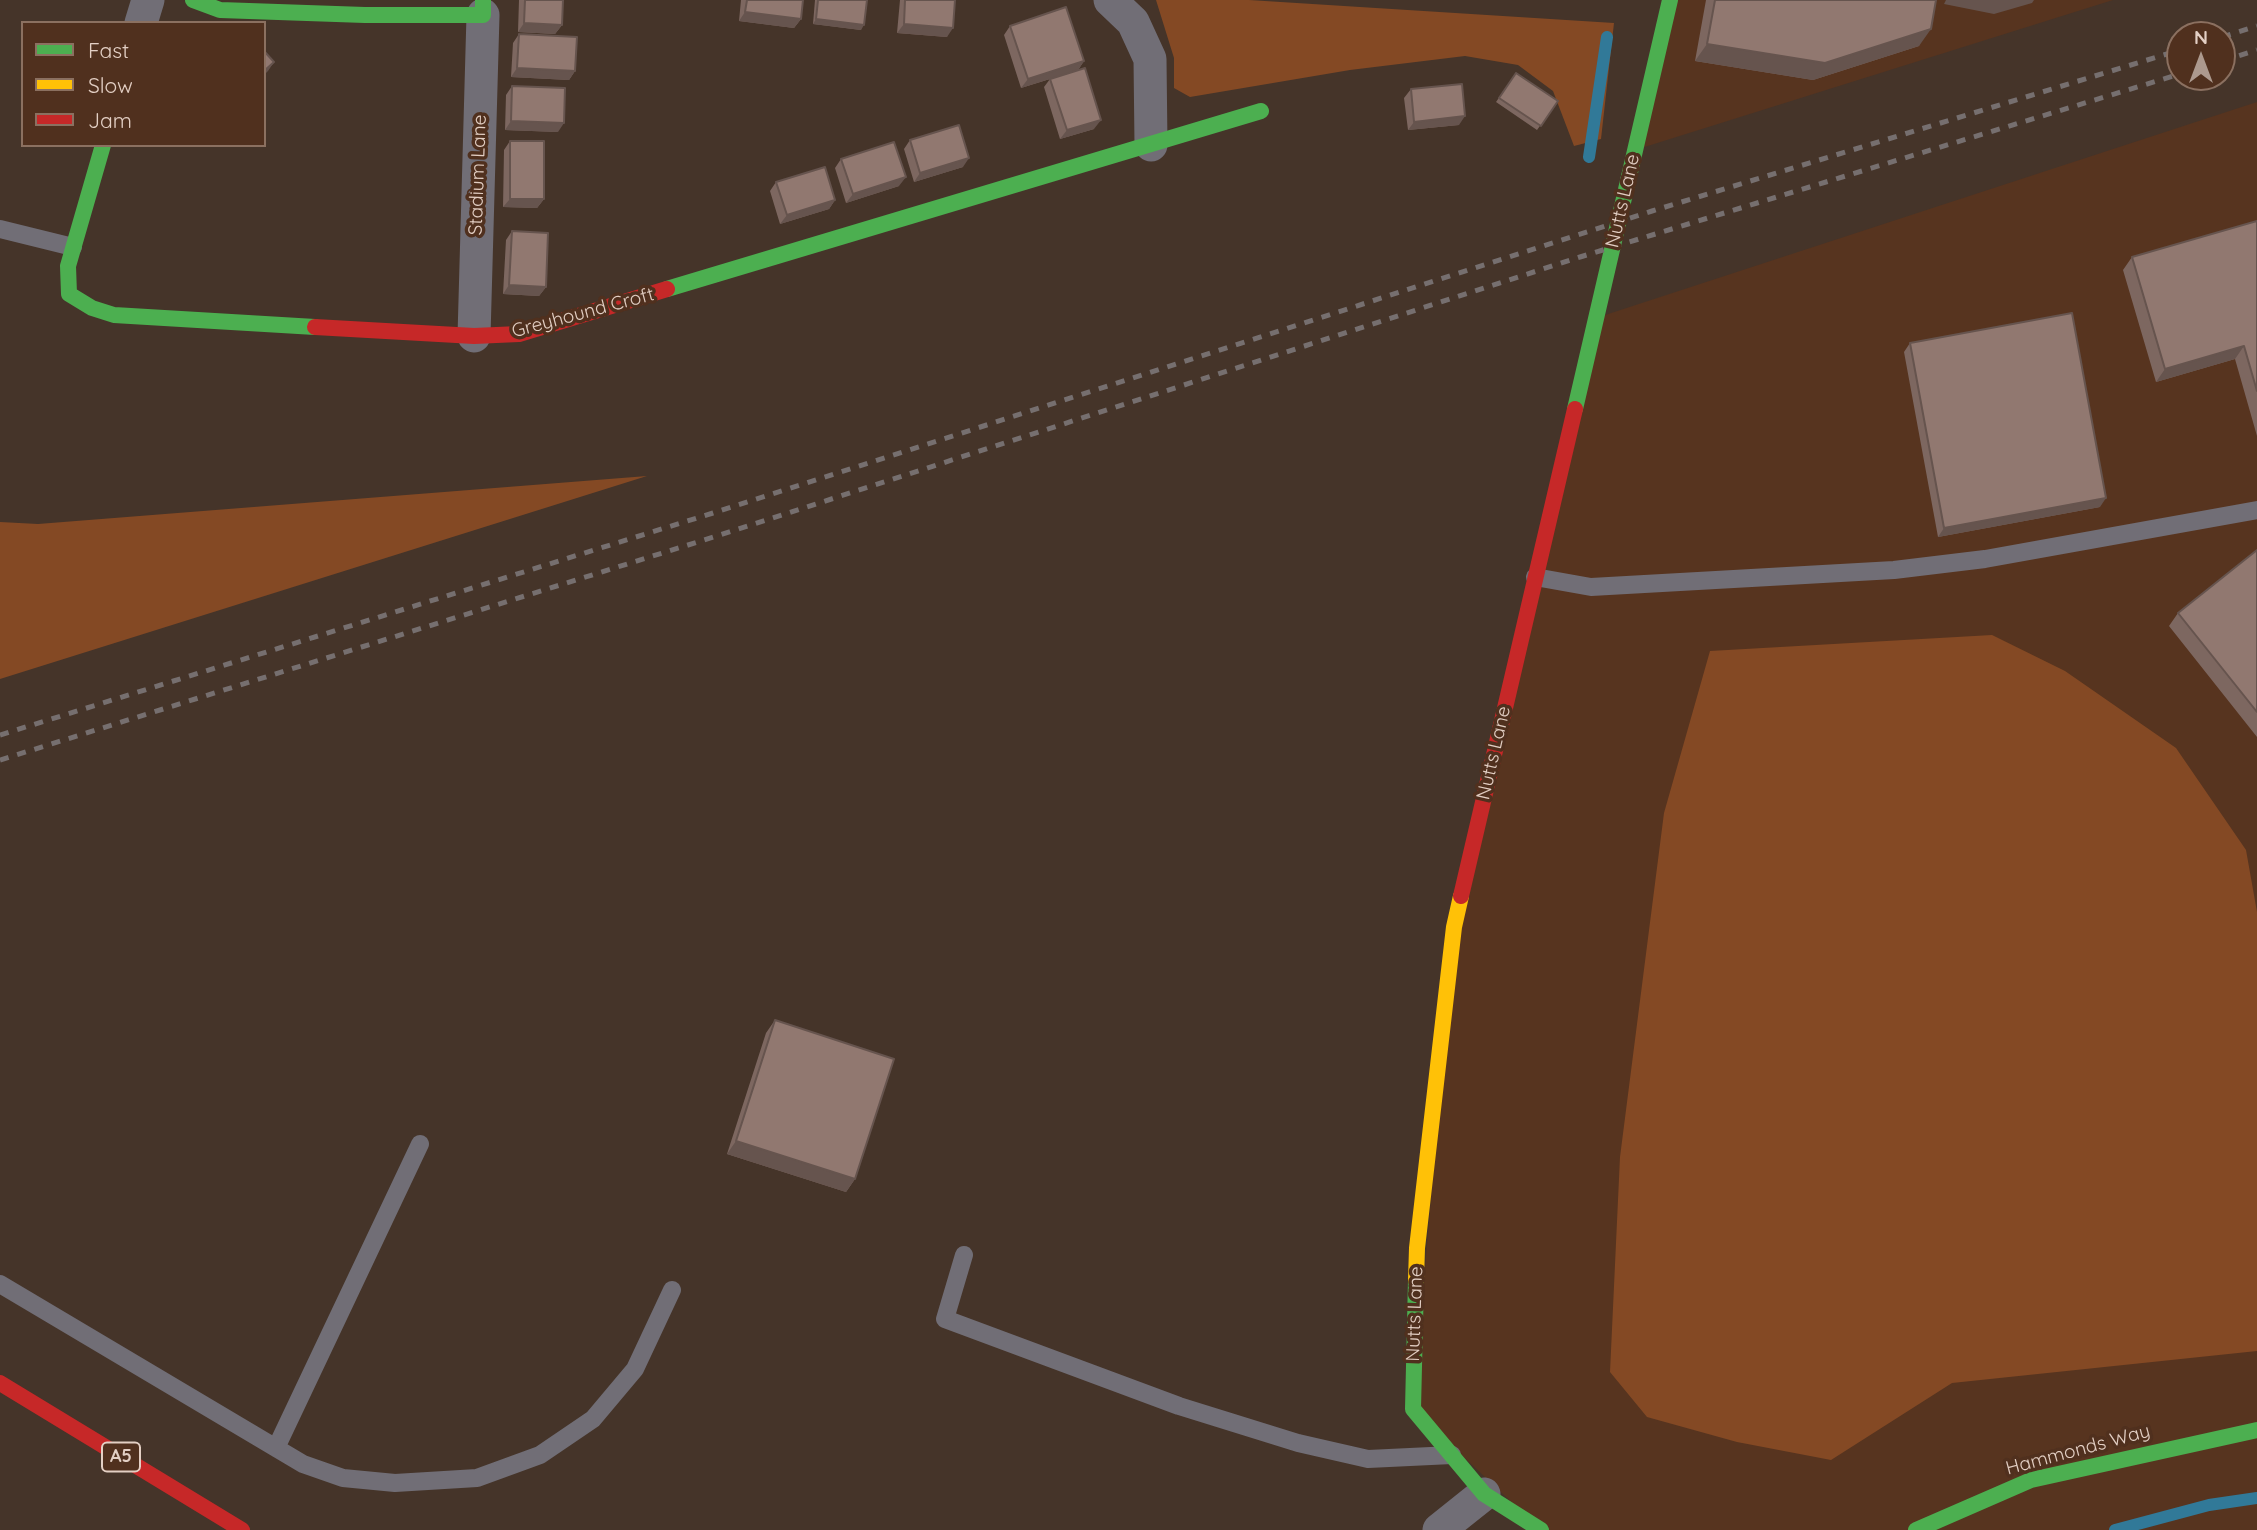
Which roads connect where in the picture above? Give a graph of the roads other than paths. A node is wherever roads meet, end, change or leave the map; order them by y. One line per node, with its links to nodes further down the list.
1 (148, 0): 6 (street)
2 (193, 0): 5 (main road)
3 (1110, 0): 8 (street)
4 (1670, 0): 14 (main road, Nutts Lane)
5 (482, 8): 12 (street, Stadium Lane)
6 (142, 21)
7 (1261, 111): 8 (main road, Greyhound Croft)
8 (1151, 145): 12 (main road, Greyhound Croft)
9 (102, 147): 11 (main road, Greyhound Croft)
10 (0, 229): 11 (lane)
11 (73, 247): 12 (main road, Greyhound Croft)
12 (474, 336)
13 (2257, 510): 14 (lane)
14 (1535, 577): 22 (main road, Nutts Lane)
15 (419, 1143): 21 (lane)
16 (964, 1255): 22 (lane)
17 (0, 1284): 21 (lane)
18 (671, 1290): 21 (lane)
19 (0, 1383): 24 (main road, A5)
20 (2257, 1430): 27 (main road, Hammonds Way)
21 (276, 1448)
22 (1452, 1455): 23 (main road, Nutts Lane)
23 (1484, 1494): 25 (street); 26 (main road, Nutts Lane)
24 (242, 1530)
25 (1439, 1530)
26 (1541, 1530)
27 (1916, 1530)

